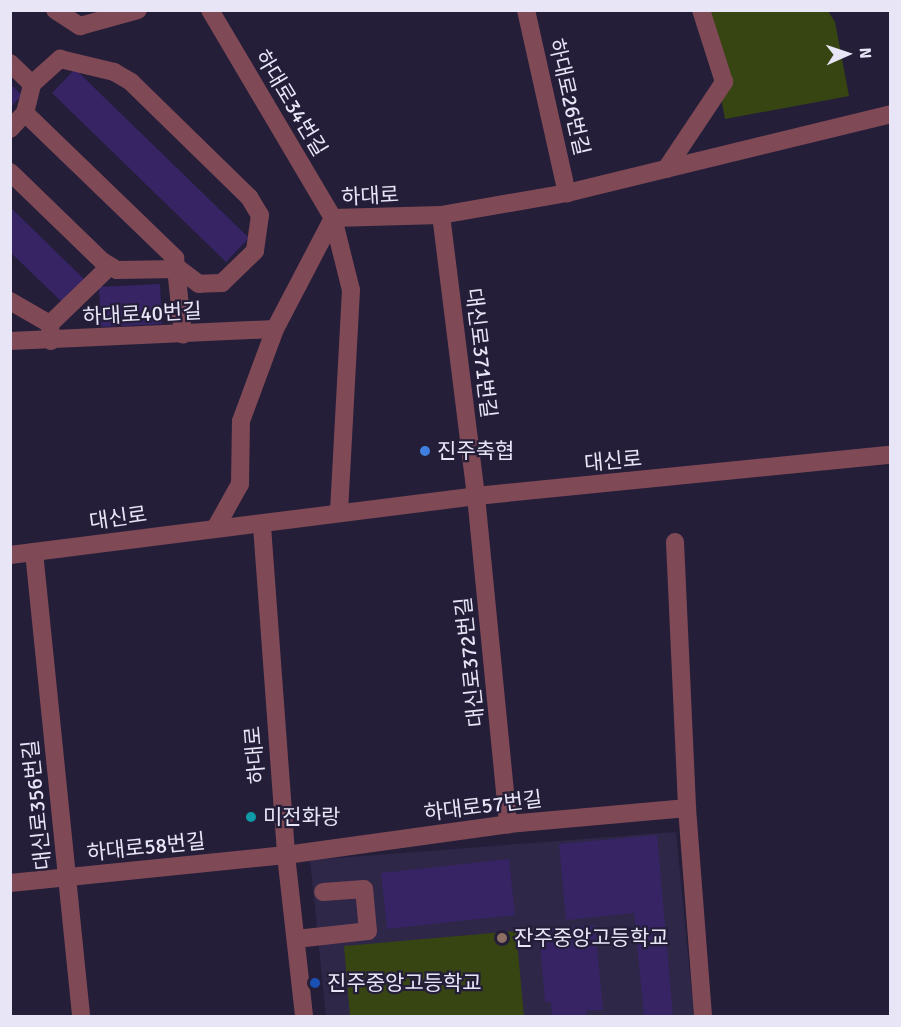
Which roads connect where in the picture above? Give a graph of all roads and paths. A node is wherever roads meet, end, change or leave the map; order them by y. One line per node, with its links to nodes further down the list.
1 (55, 10): 2 (street)
2 (138, 10)
3 (210, 10): 15 (street, 하대로34번길)
4 (526, 10): 13 (street, 하대로26번길)
5 (701, 10): 11 (street)
6 (10, 63): 7 (street)
7 (32, 84): 8 (street); 17 (street)
8 (25, 113): 10 (street); 17 (street)
9 (891, 114): 11 (street, 하대로)
10 (10, 129)
11 (666, 168): 13 (street, 하대로)
12 (10, 172): 16 (street)
13 (567, 192): 14 (street, 하대로)
14 (441, 215): 15 (street, 하대로); 24 (street, 대신로371번길)
15 (333, 219): 19 (street, 하대로); 25 (street)
16 (110, 266): 17 (street); 20 (street)
17 (179, 269): 21 (street)
18 (10, 301): 20 (street)
19 (275, 329): 21 (street, 하대로40번길); 27 (street, 하대로)
20 (51, 332): 21 (street, 하대로40번길); 22 (street, 하대로40번길)
21 (183, 335)
22 (10, 342)
23 (891, 455): 24 (street, 대신로)
24 (476, 496): 25 (street, 대신로); 32 (street, 대신로372번길)
25 (339, 513): 26 (street, 대신로)
26 (262, 526): 27 (street, 대신로); 33 (street, 하대로)
27 (216, 527): 29 (street, 대신로)
28 (675, 542): 31 (street)
29 (34, 552): 30 (street, 대신로); 34 (street, 대신로356번길)
30 (10, 555)
31 (687, 808): 32 (street, 하대로57번길); 40 (street)
32 (508, 824): 33 (street, 하대로57번길)
33 (286, 855): 34 (street, 하대로58번길); 37 (street, 하대로)
34 (67, 878): 35 (street, 하대로58번길); 38 (street, 대신로356번길)
35 (10, 884)
36 (323, 892): 37 (street)
37 (296, 939): 39 (street, 하대로)
38 (81, 1017)
39 (304, 1017)
40 (703, 1017)

